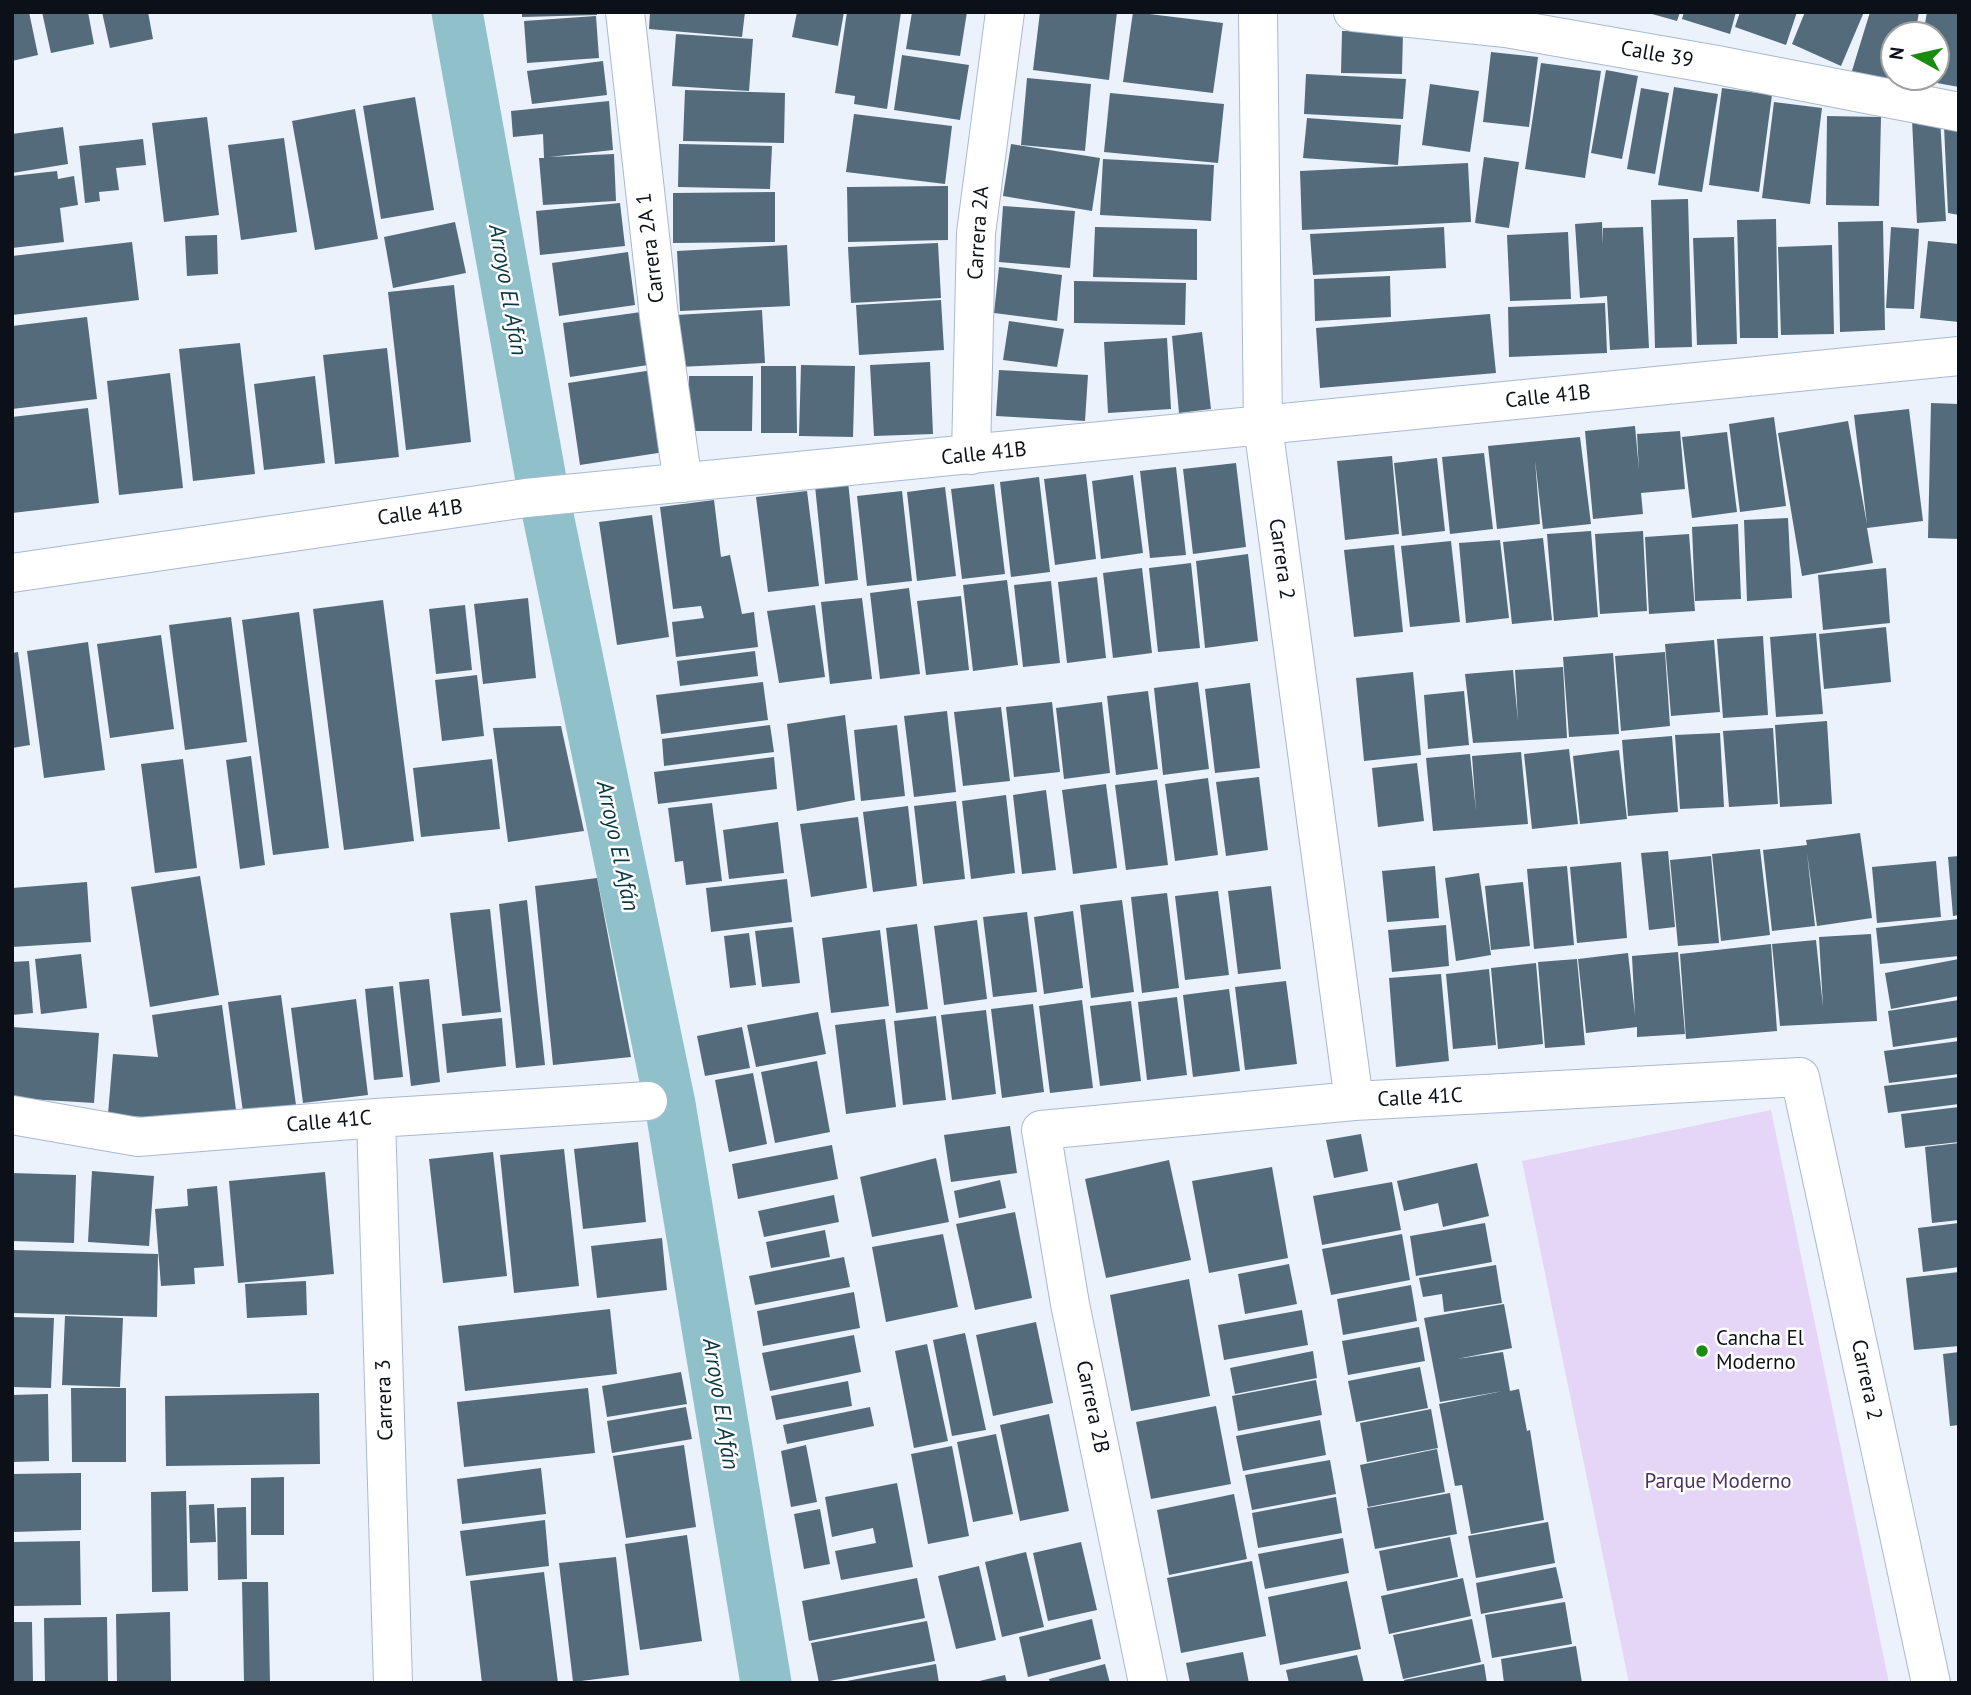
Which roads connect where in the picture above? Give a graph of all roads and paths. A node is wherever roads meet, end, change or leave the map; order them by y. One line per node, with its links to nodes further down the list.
1 (625, 12): 9 (street, Carrera 2A 1)
2 (1005, 12): 8 (street, Carrera 2A)
3 (1258, 12): 7 (street, Carrera 2)
4 (1353, 12): 5 (street, Calle 39)
5 (1959, 112)
6 (1959, 356): 7 (street, Calle 41B)
7 (1263, 426): 8 (street, Calle 41B); 13 (street, Carrera 2)
8 (971, 455): 9 (street, Calle 41B)
9 (683, 483): 10 (street, Calle 41B)
10 (12, 573)
11 (1800, 1077): 13 (street, Calle 41C); 19 (street, Carrera 2)
12 (648, 1101): 15 (street, Calle 41C)
13 (1354, 1101): 16 (street, Calle 41C)
14 (12, 1115): 15 (street, Calle 41C)
15 (376, 1118): 17 (street, Carrera 3)
16 (1041, 1130): 18 (street, Carrera 2B)
17 (393, 1683)
18 (1148, 1683)
19 (1931, 1683)

